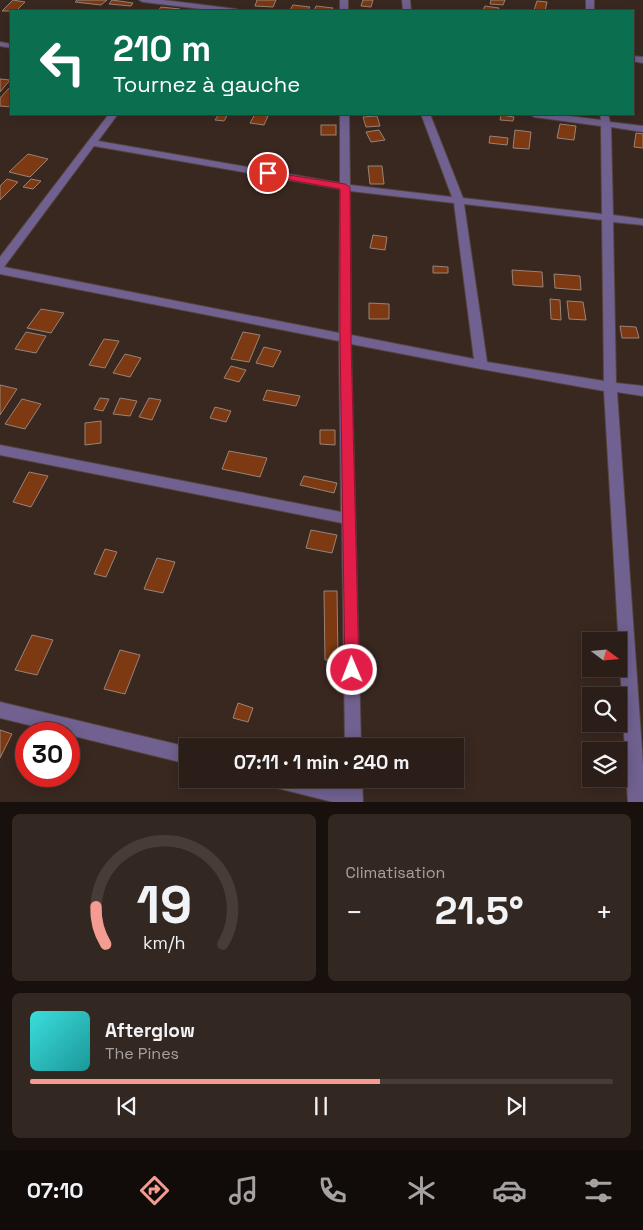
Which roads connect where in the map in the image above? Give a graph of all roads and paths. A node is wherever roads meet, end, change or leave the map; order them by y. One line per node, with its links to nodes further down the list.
1 (142, 0): 2 (street)
2 (192, 6): 3 (street)
3 (227, 10)
4 (112, 115): 10 (street)
5 (345, 115): 11 (street)
6 (426, 115): 12 (street)
7 (552, 115): 8 (street)
8 (605, 118): 9 (street); 13 (street)
9 (643, 129)
10 (93, 143): 11 (street); 15 (street)
11 (345, 187): 12 (street); 17 (street)
12 (459, 200): 13 (street); 18 (street)
13 (608, 217): 14 (street); 19 (street)
14 (643, 222)
15 (0, 265)
16 (0, 270): 17 (street)
17 (345, 339): 18 (street); 22 (street)
18 (481, 364): 19 (street)
19 (610, 387): 20 (street); 28 (street)
20 (643, 391)
21 (0, 450): 22 (street)
22 (349, 518): 24 (street)
23 (0, 710): 25 (street)
24 (353, 738)
25 (179, 754)
26 (310, 788): 27 (street)
27 (354, 800)
28 (637, 802)

